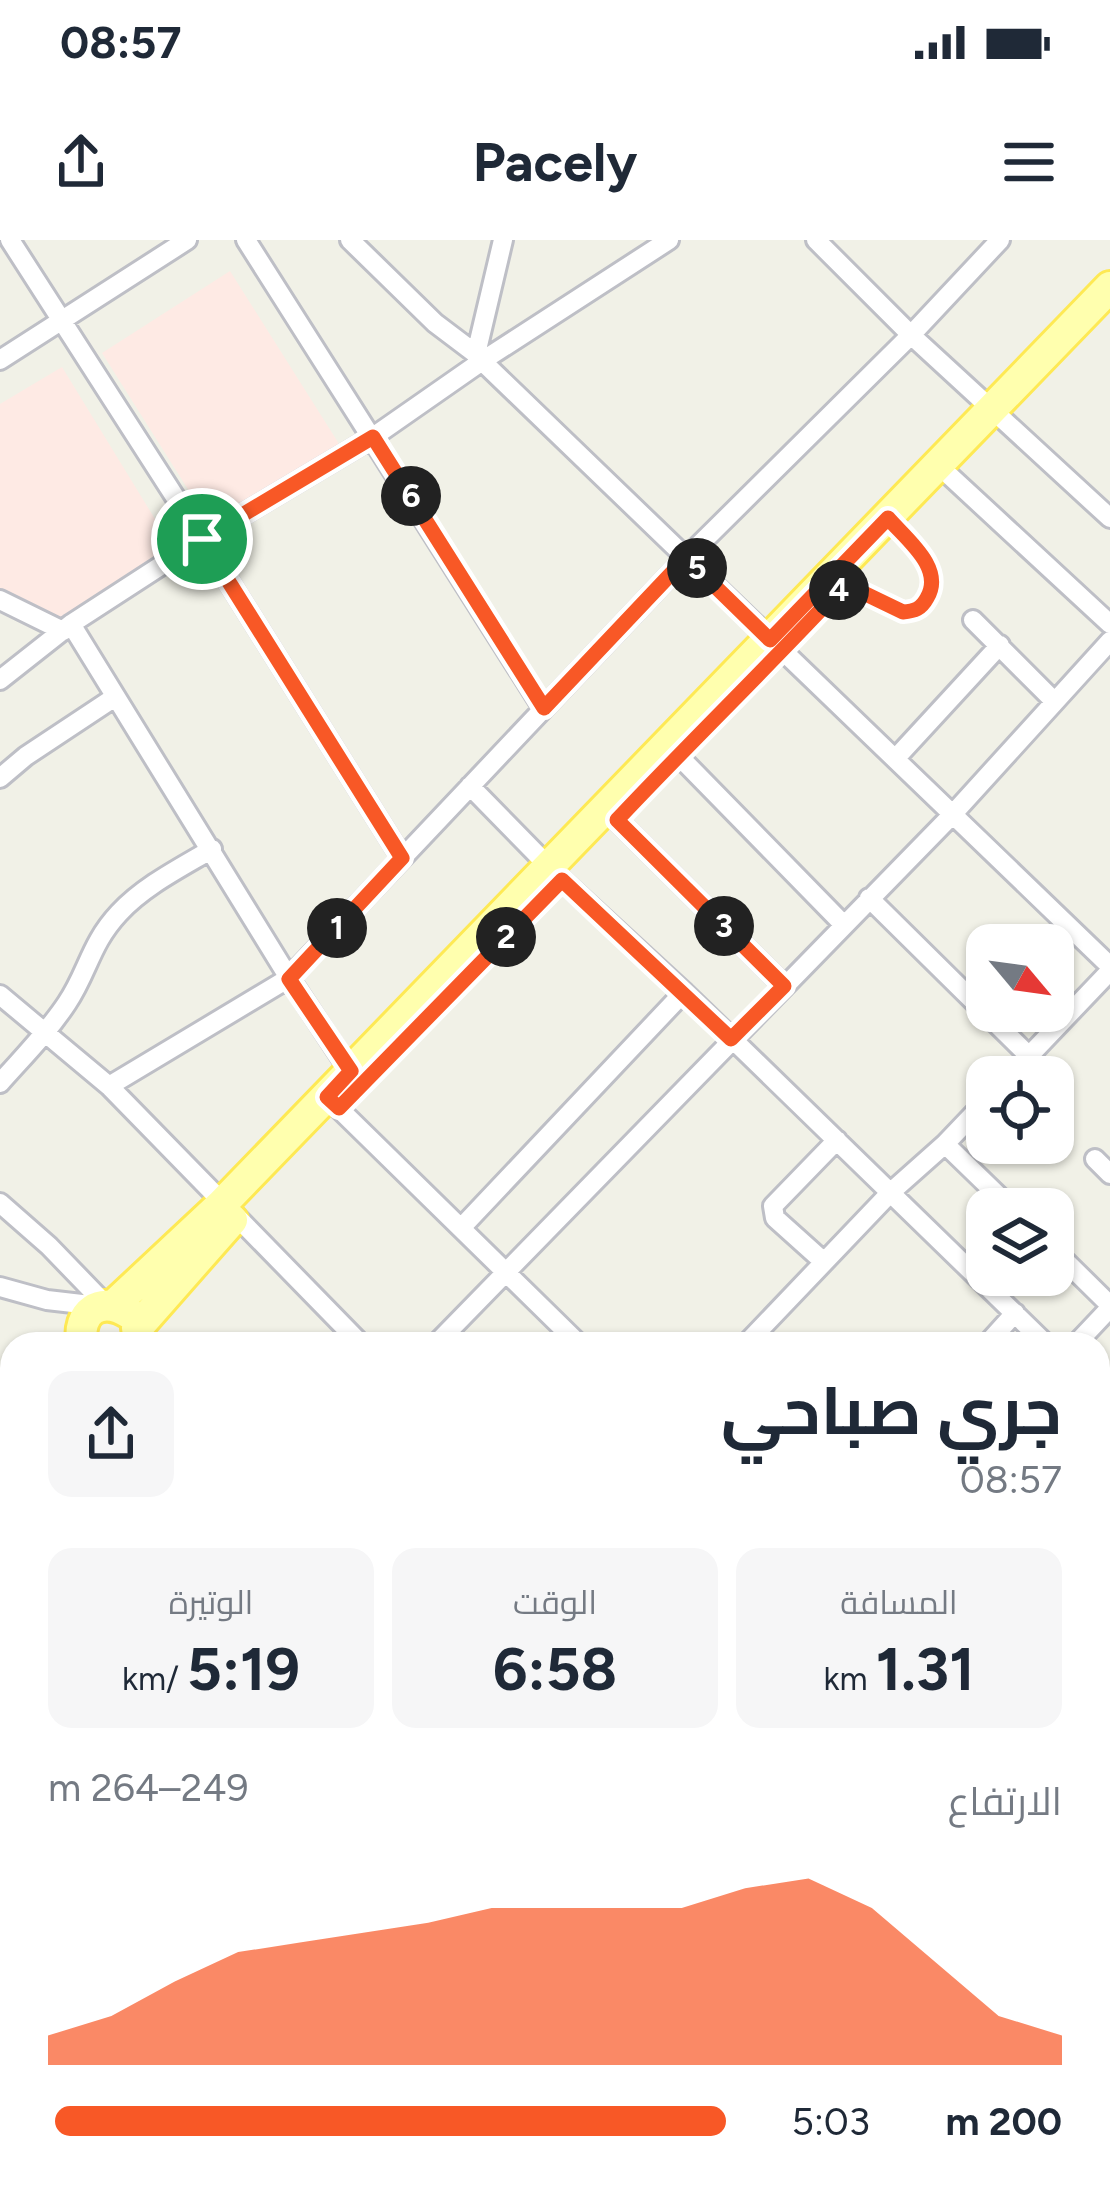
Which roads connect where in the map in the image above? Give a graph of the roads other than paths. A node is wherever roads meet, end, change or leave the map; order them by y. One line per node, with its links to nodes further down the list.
1 (10, 240): 11 (street)
2 (187, 240): 11 (street)
3 (246, 240): 16 (street)
4 (350, 240): 13 (street)
5 (503, 240): 13 (street)
6 (669, 240): 13 (street)
7 (1000, 240): 12 (street)
8 (828, 244): 12 (street)
9 (1110, 287): 15 (main road)
10 (1110, 313): 15 (main road)
11 (61, 320): 14 (street); 20 (street)
12 (911, 335): 15 (street); 21 (street)
13 (479, 357): 16 (street); 21 (street)
14 (0, 359)
15 (998, 413): 17 (main road); 18 (street); 19 (main road)
16 (373, 437): 20 (street); 33 (street)
17 (950, 476): 19 (main road); 25 (street)
18 (1110, 518)
19 (893, 524): 22 (main road); 22 (lane)
20 (202, 539): 26 (street); 41 (street)
21 (686, 558): 29 (street); 33 (street)
22 (837, 580): 29 (main road)
23 (0, 600): 26 (street)
24 (973, 620): 28 (street)
25 (1110, 624)
26 (67, 628): 30 (street); 31 (street)
27 (1110, 641): 32 (street)
28 (1000, 645): 32 (street); 35 (street)
29 (776, 646): 34 (main road); 35 (street)
30 (0, 680)
31 (115, 697): 36 (street); 40 (street)
32 (1054, 701): 38 (street)
33 (544, 708): 37 (street)
34 (671, 749): 39 (main road); 42 (main road); 44 (street)
35 (895, 759): 38 (street)
36 (0, 778)
37 (470, 786): 41 (street); 42 (street)
38 (952, 815): 43 (street); 45 (street)
39 (617, 820): 42 (main road); 47 (street)
40 (212, 849): 46 (street); 50 (street)
41 (402, 858): 46 (street)
42 (556, 873): 48 (street); 55 (main road)
43 (869, 898): 44 (street); 52 (street)
44 (843, 924): 47 (street)
45 (1110, 968): 52 (street)
46 (289, 979): 54 (street); 55 (street)
47 (784, 986): 51 (street)
48 (684, 992): 51 (street); 65 (street)
49 (0, 995): 50 (street)
50 (45, 1031): 53 (street); 54 (street)
51 (731, 1039): 57 (street); 69 (street)
52 (1029, 1056)
53 (0, 1083)
54 (109, 1086): 64 (street)
55 (344, 1091): 64 (main road); 65 (street)
56 (966, 1122): 58 (street)
57 (837, 1141): 62 (street); 66 (street)
58 (945, 1144): 61 (street); 62 (street)
59 (1094, 1159): 60 (street)
60 (1110, 1174)
61 (990, 1188)
62 (891, 1192): 66 (street); 73 (street)
63 (0, 1203): 74 (street)
64 (229, 1211): 67 (main road); 77 (street)
65 (461, 1228): 69 (street)
66 (824, 1262): 80 (street)
67 (178, 1264): 74 (main road); 76 (main road)
68 (1074, 1271): 72 (street)
69 (506, 1274): 78 (street); 79 (street)
70 (0, 1287): 71 (street)
71 (47, 1300): 74 (street); 74 (street)
72 (1110, 1307): 83 (street)
73 (1015, 1313): 81 (street); 82 (street)
74 (92, 1325): 75 (main road)
75 (135, 1332)
76 (141, 1332)
77 (349, 1332)
78 (448, 1332)
79 (566, 1332)
80 (757, 1332)
81 (998, 1332)
82 (1034, 1332)
83 (1087, 1332)

